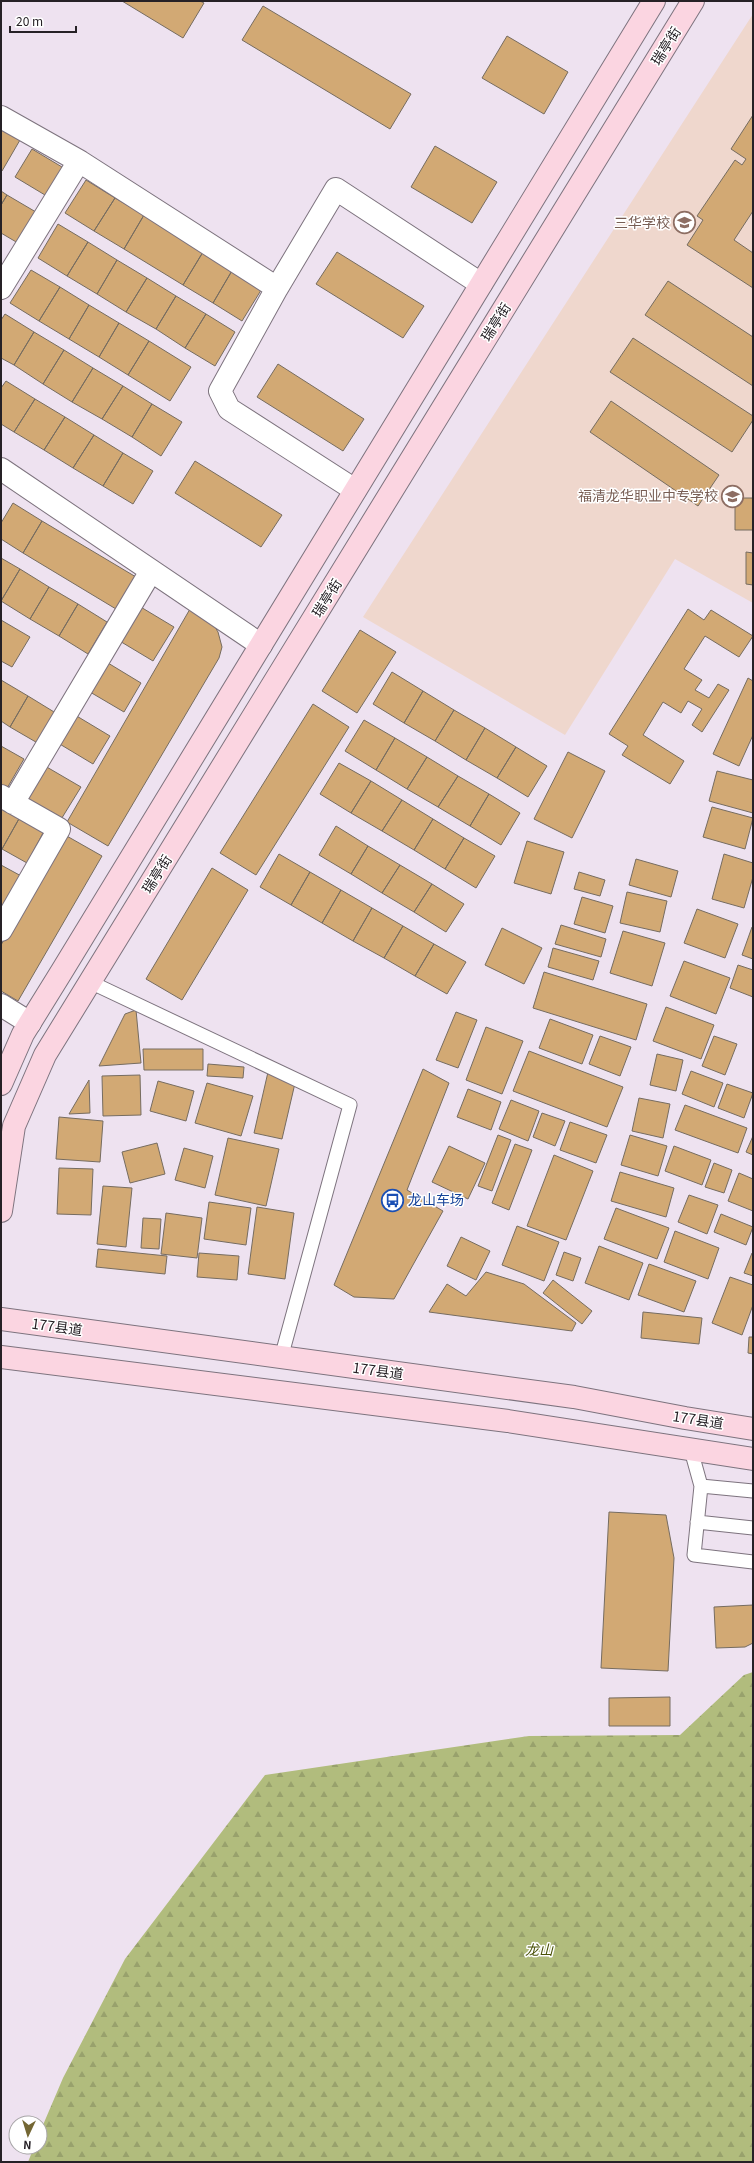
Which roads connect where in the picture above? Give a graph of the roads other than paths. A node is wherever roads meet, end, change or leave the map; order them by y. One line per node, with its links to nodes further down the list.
1 (654, 1): 5 (main road)
2 (693, 1): 14 (main road, 瑞亭街)
3 (1, 117): 4 (street)
4 (79, 161): 6 (street); 7 (street)
5 (481, 284): 7 (street); 9 (main road)
6 (1, 288)
7 (277, 288): 9 (street)
8 (1, 469): 10 (street)
9 (355, 490): 11 (main road)
10 (152, 571): 11 (street); 12 (street)
11 (261, 645): 16 (main road)
12 (7, 800): 13 (street)
13 (1, 930)
14 (90, 982): 18 (main road, 瑞亭街); 21 (lane)
15 (1, 1005): 16 (street)
16 (30, 1023): 17 (main road)
17 (1, 1084)
18 (1, 1211)
19 (1, 1319): 21 (main road, 177县道)
20 (1, 1357): 23 (main road)
21 (281, 1358): 22 (main road, 177县道)
22 (753, 1429)
23 (691, 1450): 24 (main road); 25 (lane)
24 (753, 1460)
25 (701, 1486): 26 (lane); 27 (lane)
26 (753, 1491)
27 (697, 1522): 28 (lane); 29 (lane)
28 (753, 1528)
29 (753, 1562)

